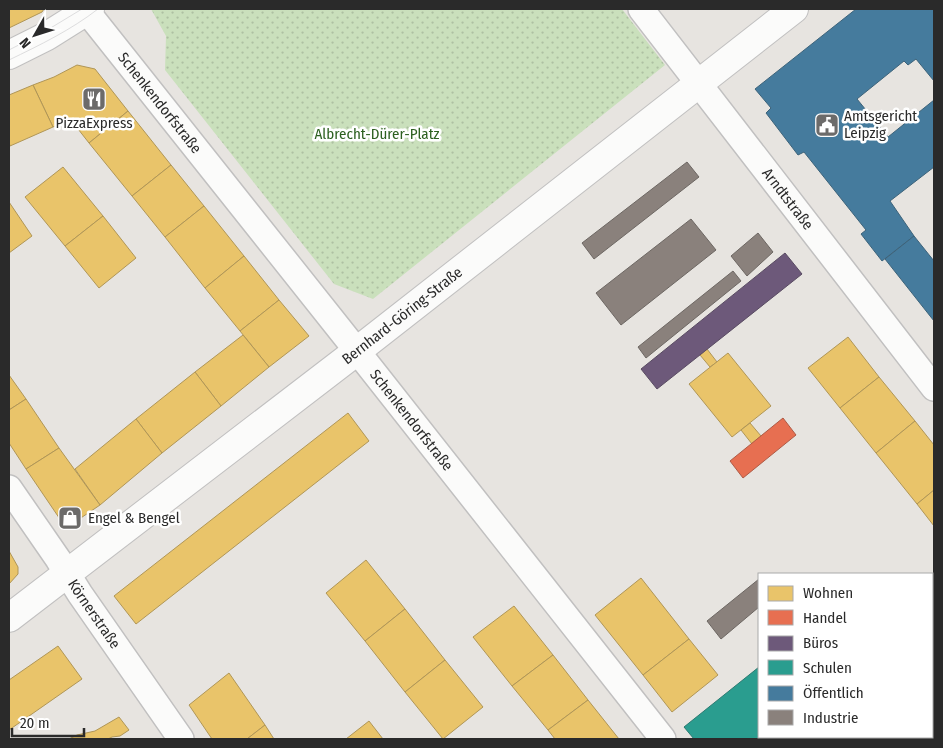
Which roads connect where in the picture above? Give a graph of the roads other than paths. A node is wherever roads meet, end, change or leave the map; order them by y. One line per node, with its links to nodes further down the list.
1 (641, 9): 5 (street, Arndtstraße)
2 (794, 9): 5 (street, Bernhard-Göring-Straße)
3 (87, 10): 4 (street); 6 (street, Schenkendorfstraße)
4 (9, 55)
5 (699, 83): 6 (street, Bernhard-Göring-Straße); 7 (street, Arndtstraße)
6 (357, 351): 9 (street, Bernhard-Göring-Straße); 12 (street, Schenkendorfstraße)
7 (934, 388)
8 (9, 488): 9 (street, Körnerstraße)
9 (68, 574): 10 (street, Bernhard-Göring-Straße); 11 (street, Körnerstraße)
10 (9, 618)
11 (181, 739)
12 (663, 739)

